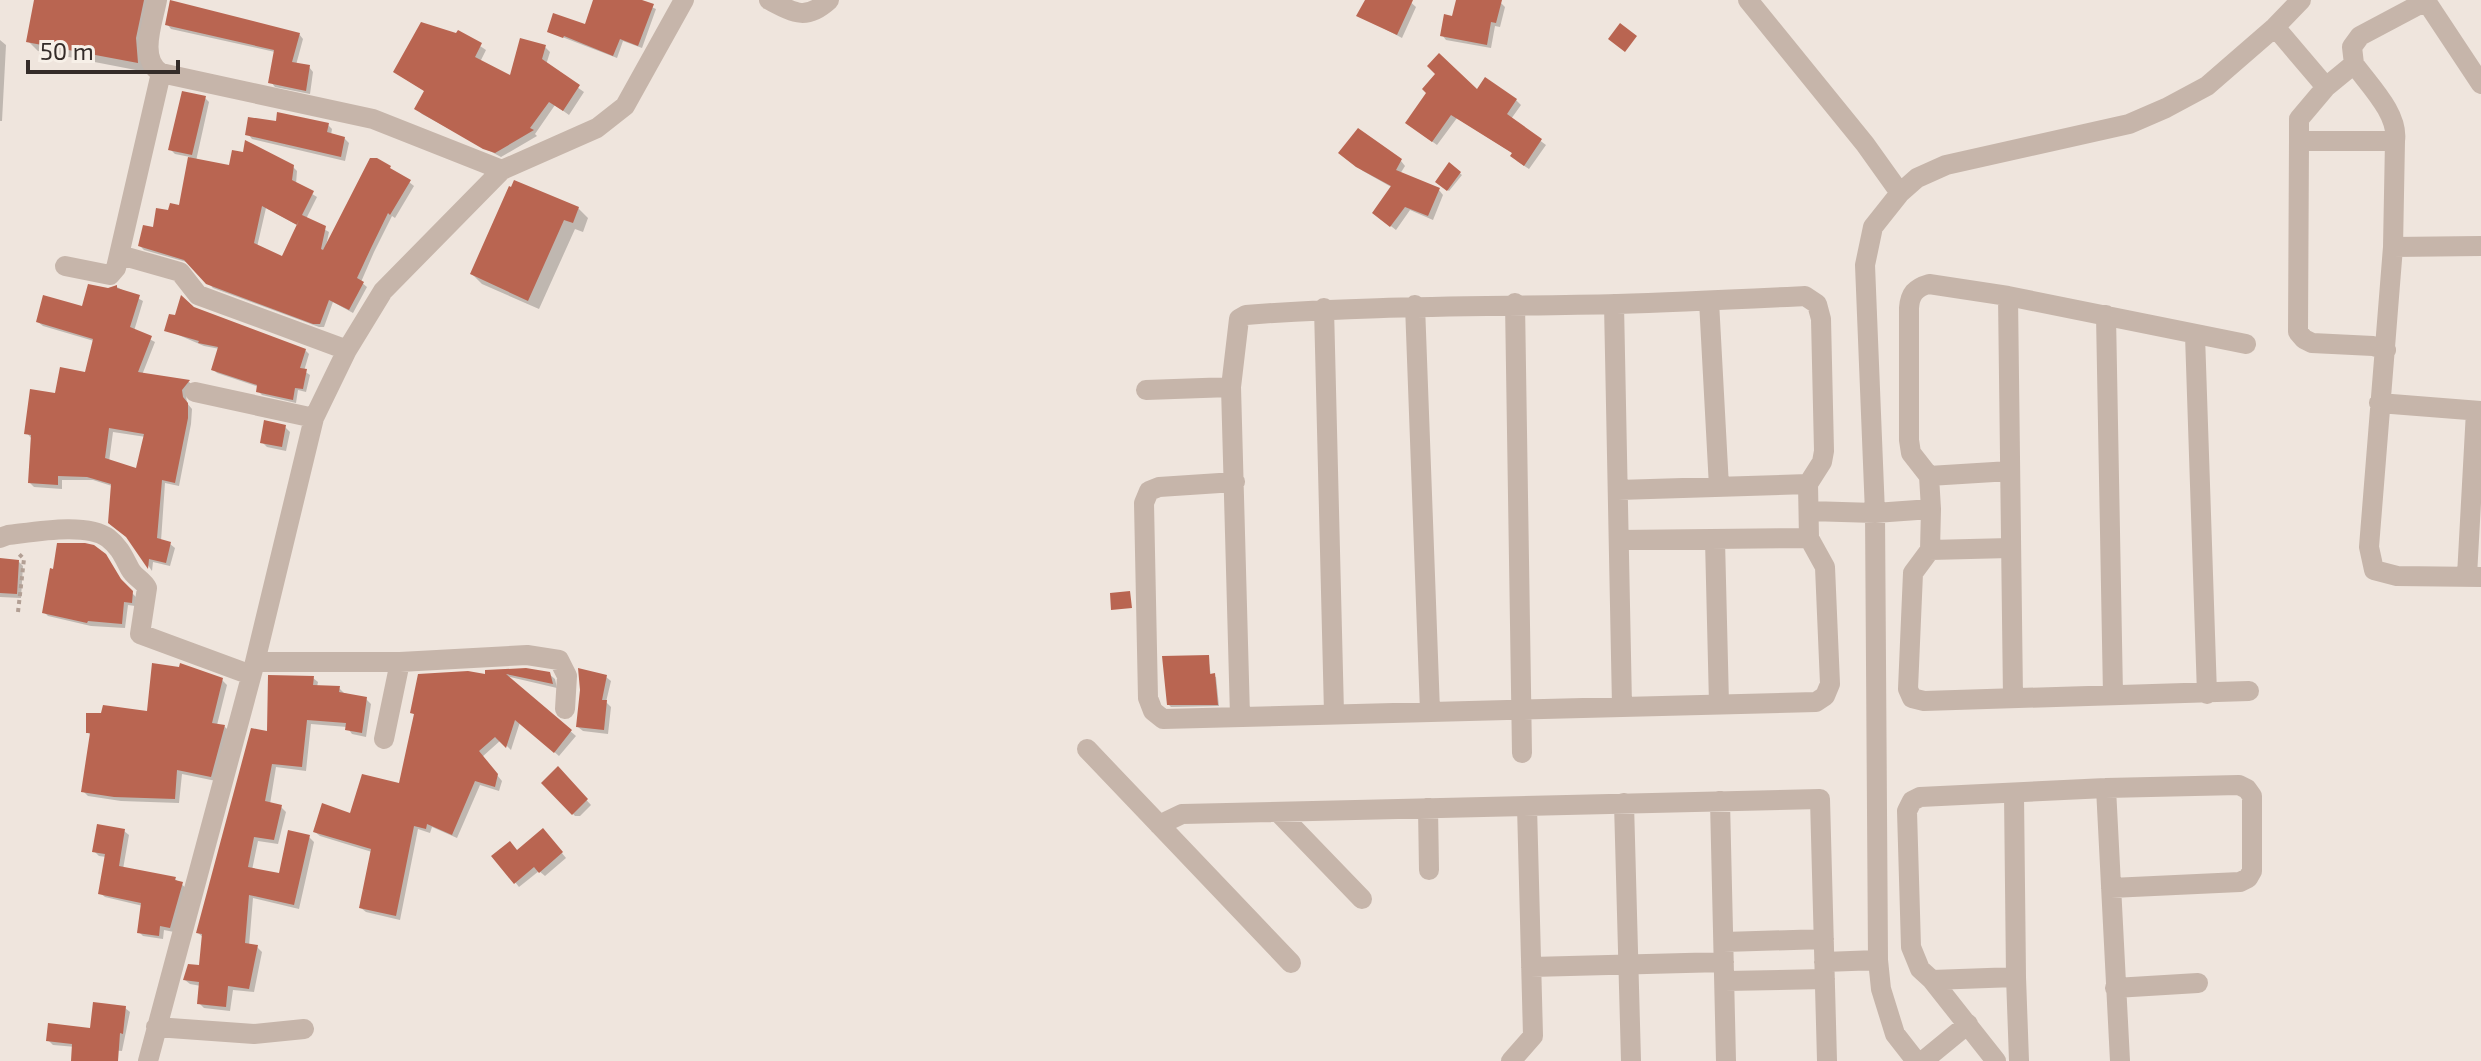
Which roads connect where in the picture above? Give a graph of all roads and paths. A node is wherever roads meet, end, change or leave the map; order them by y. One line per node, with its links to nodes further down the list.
1 (157, 0): 9 (street)
2 (684, 0): 14 (street)
3 (769, 0): 4 (street)
4 (829, 0)
5 (1748, 0): 15 (street)
6 (2301, 0): 7 (street)
7 (2275, 27): 11 (street); 15 (street)
8 (2354, 64): 10 (street); 11 (street); 13 (street)
9 (161, 73): 14 (street); 18 (street)
10 (2481, 84)
11 (2326, 87): 12 (street)
12 (2299, 141): 13 (street); 30 (street)
13 (2395, 141): 17 (street)
14 (502, 170): 29 (street)
15 (1900, 193): 45 (street)
16 (2481, 246): 17 (street)
17 (2393, 247): 30 (street)
18 (120, 255): 19 (street); 29 (street)
19 (65, 266)
20 (2008, 296): 26 (street); 37 (street); 38 (street)
21 (1709, 301): 23 (street); 40 (street); 41 (street)
22 (1515, 303): 23 (street); 24 (street); 63 (street)
23 (1614, 304): 42 (street)
24 (1415, 305): 25 (street); 64 (street)
25 (1324, 308): 31 (street); 65 (street)
26 (2106, 315): 27 (street); 58 (street)
27 (2195, 335): 28 (street); 57 (street)
28 (2246, 344)
29 (347, 350): 36 (street)
30 (2386, 350): 34 (street)
31 (1231, 387): 32 (street); 39 (street)
32 (1146, 390)
33 (195, 392): 36 (street)
34 (2379, 403): 35 (street); 52 (street)
35 (2479, 411): 52 (street)
36 (314, 418): 55 (street)
37 (2010, 471): 38 (street); 50 (street)
38 (1929, 476): 43 (street)
39 (1235, 482): 66 (street); 66 (street)
40 (1808, 484): 41 (street); 44 (street)
41 (1719, 487): 42 (street)
42 (1618, 490): 47 (street)
43 (1931, 509): 45 (street); 51 (street)
44 (1809, 511): 45 (street); 46 (street)
45 (1875, 513): 82 (street)
46 (1809, 538): 48 (street); 60 (street)
47 (1619, 540): 48 (street); 61 (street)
48 (1715, 540): 60 (street)
49 (4, 544): 53 (path); 55 (street)
50 (2010, 548): 51 (street); 59 (street)
51 (1930, 550): 59 (street)
52 (2474, 577)
53 (18, 612)
54 (400, 662): 55 (street); 62 (street); 67 (street)
55 (253, 668): 93 (street)
56 (2249, 691): 57 (street)
57 (2207, 694): 58 (street)
58 (2113, 695): 59 (street)
59 (2013, 698)
60 (1719, 704): 61 (street)
61 (1622, 706): 63 (street)
62 (565, 709)
63 (1522, 709): 64 (street); 69 (street)
64 (1430, 711): 65 (street)
65 (1334, 713): 66 (street)
66 (1240, 716)
67 (384, 739)
68 (1087, 749): 77 (street)
69 (1522, 753)
70 (2106, 788): 71 (street); 79 (street); 79 (street)
71 (2014, 794): 88 (street); 89 (street)
72 (1720, 801): 73 (street); 81 (street); 83 (street)
73 (1624, 803): 74 (street); 85 (street)
74 (1527, 806): 75 (street); 86 (street)
75 (1428, 808): 76 (street); 78 (street)
76 (1278, 812): 77 (street); 80 (street)
77 (1159, 825): 84 (street)
78 (1429, 870)
79 (2111, 888): 91 (street)
80 (1362, 899)
81 (1824, 939): 83 (street); 87 (street)
82 (1878, 960): 87 (street); 102 (street)
83 (1724, 962): 85 (street); 87 (street); 100 (street)
84 (1291, 963)
85 (1628, 965): 86 (street); 99 (street)
86 (1531, 967): 95 (street)
87 (1825, 970): 101 (street)
88 (2016, 977): 89 (street); 105 (street)
89 (1932, 980): 92 (street)
90 (2198, 983): 91 (street)
91 (2115, 988): 106 (street)
92 (1968, 1024): 103 (street); 104 (street)
93 (156, 1027): 94 (street); 96 (street)
94 (304, 1029)
95 (1533, 1036): 97 (street); 98 (street)
96 (148, 1061)
97 (1500, 1061)
98 (1511, 1061)
99 (1631, 1061)
100 (1726, 1061)
101 (1827, 1061)
102 (1916, 1061)
103 (1923, 1061)
104 (1996, 1061)
105 (2019, 1061)
106 (2120, 1061)

